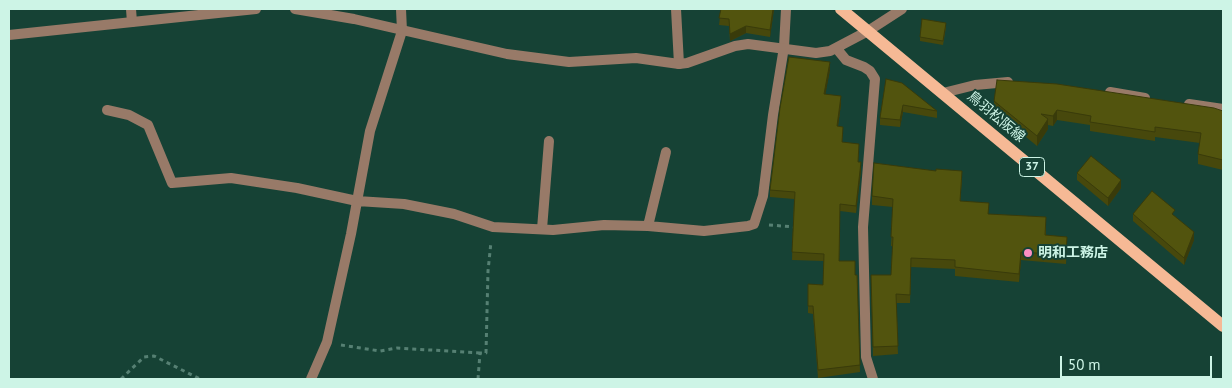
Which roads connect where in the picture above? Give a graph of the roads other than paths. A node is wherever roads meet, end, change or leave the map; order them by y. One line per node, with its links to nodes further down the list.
1 (131, 9): 9 (street)
2 (256, 9): 9 (street)
3 (295, 9): 10 (street)
4 (401, 9): 10 (street)
5 (676, 9): 15 (street)
6 (786, 9): 13 (street)
7 (841, 9): 11 (main road, 鳥羽松阪線 / 37)
8 (902, 9): 11 (street)
9 (132, 22): 12 (street)
10 (402, 31): 15 (street); 25 (street)
11 (868, 31): 14 (street); 18 (main road, 鳥羽松阪線 / 37)
12 (9, 35)
13 (784, 47): 14 (street); 15 (street); 26 (street)
14 (837, 49): 30 (street)
15 (679, 64)
16 (1020, 82): 18 (street)
17 (1100, 91): 19 (street)
18 (943, 93): 28 (main road, 鳥羽松阪線 / 37)
19 (1154, 99)
20 (1181, 104): 21 (street)
21 (1223, 109)
22 (107, 110): 25 (street)
23 (549, 141): 27 (street)
24 (666, 152): 26 (street)
25 (358, 201): 27 (street); 29 (street)
26 (648, 226): 27 (street)
27 (542, 229)
28 (1223, 326)
29 (311, 379)
30 (873, 379)

